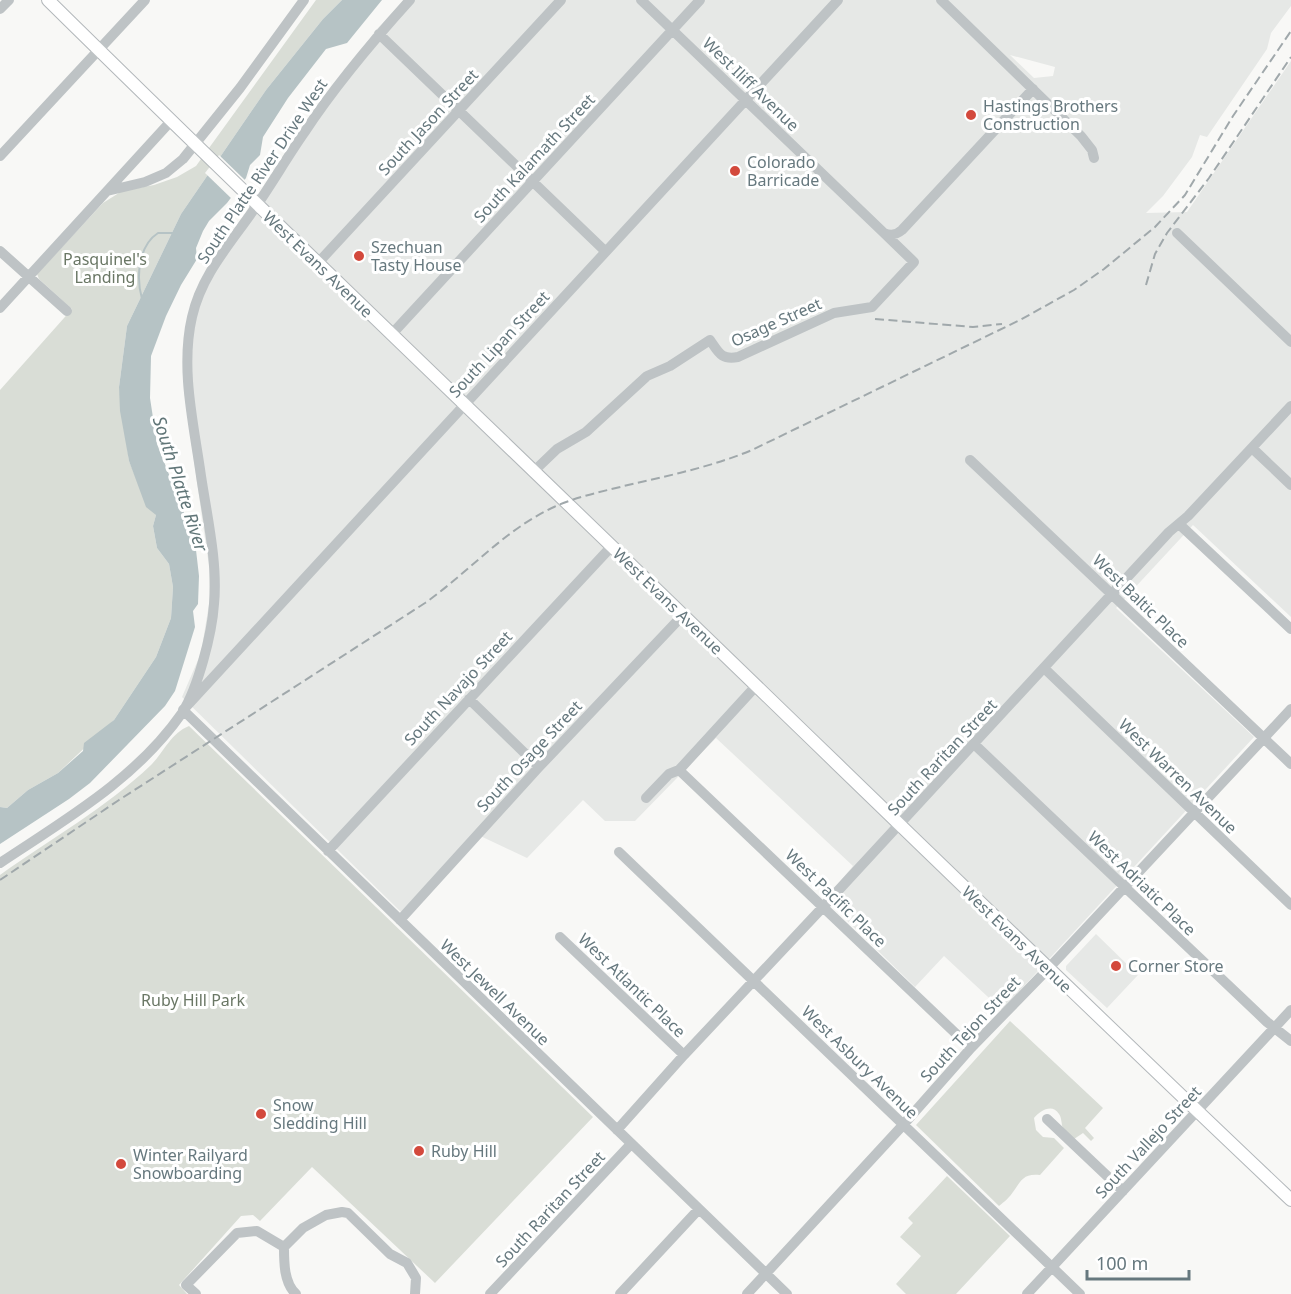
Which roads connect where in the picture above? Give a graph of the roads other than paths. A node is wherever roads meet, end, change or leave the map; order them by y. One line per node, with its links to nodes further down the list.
1 (9, 0): 11 (street)
2 (48, 0): 14 (main road, West Evans Avenue)
3 (145, 0): 14 (street)
4 (304, 0): 19 (street)
5 (410, 0): 13 (street, South Platte River Drive West)
6 (561, 0): 17 (street, South Jason Street)
7 (641, 0): 12 (street, West Iliff Avenue)
8 (700, 0): 12 (street, South Kalamath Street)
9 (838, 0): 16 (street, South Lipan Street)
10 (941, 0): 15 (street)
11 (0, 9)
12 (672, 30): 16 (street, West Iliff Avenue); 23 (street, South Kalamath Street)
13 (379, 34): 17 (street); 26 (street, South Platte River Drive West)
14 (99, 50): 18 (main road, West Evans Avenue); 20 (street)
15 (1033, 89): 21 (street); 28 (street)
16 (746, 100): 28 (street, West Iliff Avenue); 30 (street, South Lipan Street)
17 (458, 110): 23 (street); 31 (street, South Jason Street)
18 (171, 121): 19 (main road, West Evans Avenue); 22 (street)
19 (199, 149): 24 (street); 26 (main road, West Evans Avenue)
20 (0, 156)
21 (1094, 158)
22 (127, 167): 24 (street); 25 (street)
23 (533, 182): 30 (street); 35 (street, South Kalamath Street)
24 (129, 186): 25 (street)
25 (107, 191): 32 (street)
26 (253, 202): 31 (main road, West Evans Avenue); 52 (street, South Platte River Drive West)
27 (1177, 233): 36 (street)
28 (889, 234): 41 (street, Osage Street)
29 (0, 251): 32 (street)
30 (605, 251): 37 (street, South Lipan Street)
31 (317, 264): 35 (main road, West Evans Avenue)
32 (28, 277): 33 (street); 34 (street)
33 (0, 308)
34 (67, 311)
35 (391, 335): 37 (main road, West Evans Avenue)
36 (1291, 342)
37 (463, 405): 41 (main road, West Evans Avenue); 52 (street, South Lipan Street)
38 (1291, 406): 39 (street, South Raritan Street)
39 (1252, 448): 42 (street); 43 (street, South Raritan Street)
40 (970, 460): 45 (street, West Baltic Place)
41 (533, 472): 44 (main road, West Evans Avenue)
42 (1291, 485)
43 (1179, 524): 45 (street, South Raritan Street); 47 (street)
44 (611, 546): 46 (main road, West Evans Avenue); 50 (street, South Navajo Street)
45 (1113, 594): 48 (street, South Raritan Street); 53 (street, West Baltic Place)
46 (683, 615): 49 (main road, West Evans Avenue); 56 (street, South Osage Street)
47 (1291, 629)
48 (1045, 669): 54 (street, South Raritan Street); 59 (street, West Warren Avenue)
49 (756, 686): 57 (street); 60 (main road, West Evans Avenue)
50 (469, 699): 56 (street); 61 (street, South Navajo Street)
51 (1291, 709): 53 (street, South Tejon Street)
52 (183, 710): 61 (street, West Jewell Avenue); 63 (street, South Platte River Drive West)
53 (1264, 738): 55 (street, West Baltic Place); 59 (street, South Tejon Street)
54 (974, 744): 60 (street, South Raritan Street); 64 (street, West Adriatic Place)
55 (1291, 764)
56 (539, 767): 67 (street, South Osage Street)
57 (679, 770): 58 (street); 66 (street, West Pacific Place)
58 (646, 798)
59 (1194, 812): 64 (street, South Tejon Street); 65 (street, West Warren Avenue)
60 (898, 825): 66 (street, South Raritan Street); 69 (main road, West Evans Avenue)
61 (328, 851): 67 (street, West Jewell Avenue)
62 (619, 852): 70 (street, West Asbury Avenue)
63 (0, 863)
64 (1124, 887): 69 (street, South Tejon Street); 72 (street, West Adriatic Place)
65 (1291, 905)
66 (824, 907): 70 (street, South Raritan Street); 74 (street, West Pacific Place)
67 (400, 920): 79 (street, West Jewell Avenue)
68 (560, 937): 75 (street, West Atlantic Place)
69 (1048, 968): 74 (street, South Tejon Street); 76 (main road, West Evans Avenue)
70 (753, 981): 75 (street, South Raritan Street); 78 (street, West Asbury Avenue)
71 (1291, 1010): 72 (street, South Vallejo Street)
72 (1275, 1028): 73 (street, West Adriatic Place); 76 (street, South Vallejo Street)
73 (1291, 1041)
74 (971, 1048): 78 (street, South Tejon Street)
75 (684, 1055): 79 (street, South Raritan Street)
76 (1197, 1111): 81 (street, South Vallejo Street); 82 (main road, West Evans Avenue)
77 (1047, 1119): 81 (street)
78 (903, 1125): 85 (street, West Asbury Avenue); 86 (street, South Tejon Street)
79 (617, 1130): 80 (street, West Jewell Avenue)
80 (631, 1144): 83 (street, West Jewell Avenue); 87 (street, South Raritan Street)
81 (1123, 1191): 85 (street, South Vallejo Street)
82 (1291, 1200)
83 (699, 1209): 86 (street, West Jewell Avenue); 91 (street)
84 (284, 1247): 88 (street); 89 (street); 90 (street)
85 (1052, 1268): 94 (street, South Vallejo Street); 95 (street, West Asbury Avenue)
86 (766, 1274): 92 (street, South Tejon Street); 93 (street, West Jewell Avenue)
87 (494, 1293)
88 (196, 1294)
89 (296, 1294)
90 (415, 1294)
91 (620, 1294)
92 (747, 1294)
93 (787, 1294)
94 (1028, 1294)
95 (1080, 1294)

